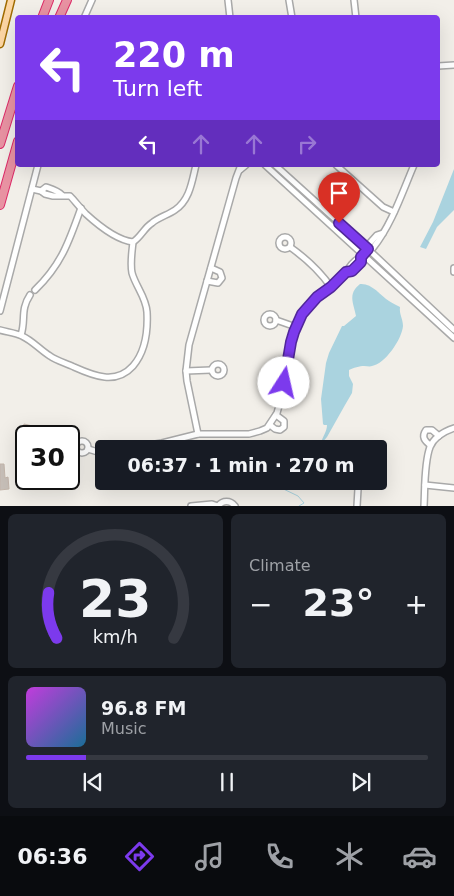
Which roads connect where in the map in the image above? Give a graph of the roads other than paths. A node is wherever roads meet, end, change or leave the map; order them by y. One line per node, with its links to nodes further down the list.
1 (12, 0): 14 (main road)
2 (49, 0): 8 (highway)
3 (66, 0): 9 (highway)
4 (92, 0): 10 (street)
5 (228, 0): 11 (street)
6 (289, 0): 12 (street)
7 (354, 0): 13 (street)
8 (43, 15)
9 (61, 15)
10 (85, 15)
11 (230, 15)
12 (292, 15)
13 (356, 15)
14 (0, 44)
15 (454, 64): 16 (street)
16 (440, 66)
17 (15, 96): 18 (highway)
18 (0, 144)
19 (15, 152): 28 (highway)
20 (38, 167): 27 (street)
21 (195, 167): 31 (street)
22 (241, 167): 35 (street)
23 (267, 167): 34 (street)
24 (277, 167): 33 (street)
25 (338, 167): 30 (street)
26 (413, 167): 30 (street)
27 (32, 189): 29 (street); 42 (street)
28 (0, 205)
29 (81, 208): 31 (street); 40 (street)
30 (394, 212): 33 (street)
31 (133, 242): 47 (street)
32 (290, 246): 39 (street)
33 (368, 249): 34 (street); 46 (street)
34 (362, 256): 39 (street); 48 (street)
35 (211, 268): 38 (street); 38 (street)
36 (454, 268): 37 (street)
37 (454, 272)
38 (208, 281): 50 (street)
39 (331, 287): 44 (street)
40 (35, 290)
41 (30, 295): 47 (street)
42 (0, 311)
43 (276, 320): 44 (street)
44 (296, 327): 51 (street)
45 (0, 330): 47 (street)
46 (454, 330)
47 (21, 335)
48 (454, 338)
49 (211, 370): 50 (street)
50 (186, 371): 54 (street)
51 (276, 415): 52 (street); 52 (street)
52 (270, 425): 54 (street)
53 (454, 428): 55 (street)
54 (198, 434): 56 (street)
55 (439, 436): 57 (street); 57 (street)
56 (176, 440)
57 (430, 445): 60 (street)
58 (88, 449): 59 (street)
59 (95, 451)
60 (425, 485): 61 (street); 67 (street)
61 (454, 488)
62 (358, 490): 66 (street)
63 (191, 506): 64 (street)
64 (218, 506): 65 (street)
65 (235, 506)
66 (356, 506)
67 (424, 506)

